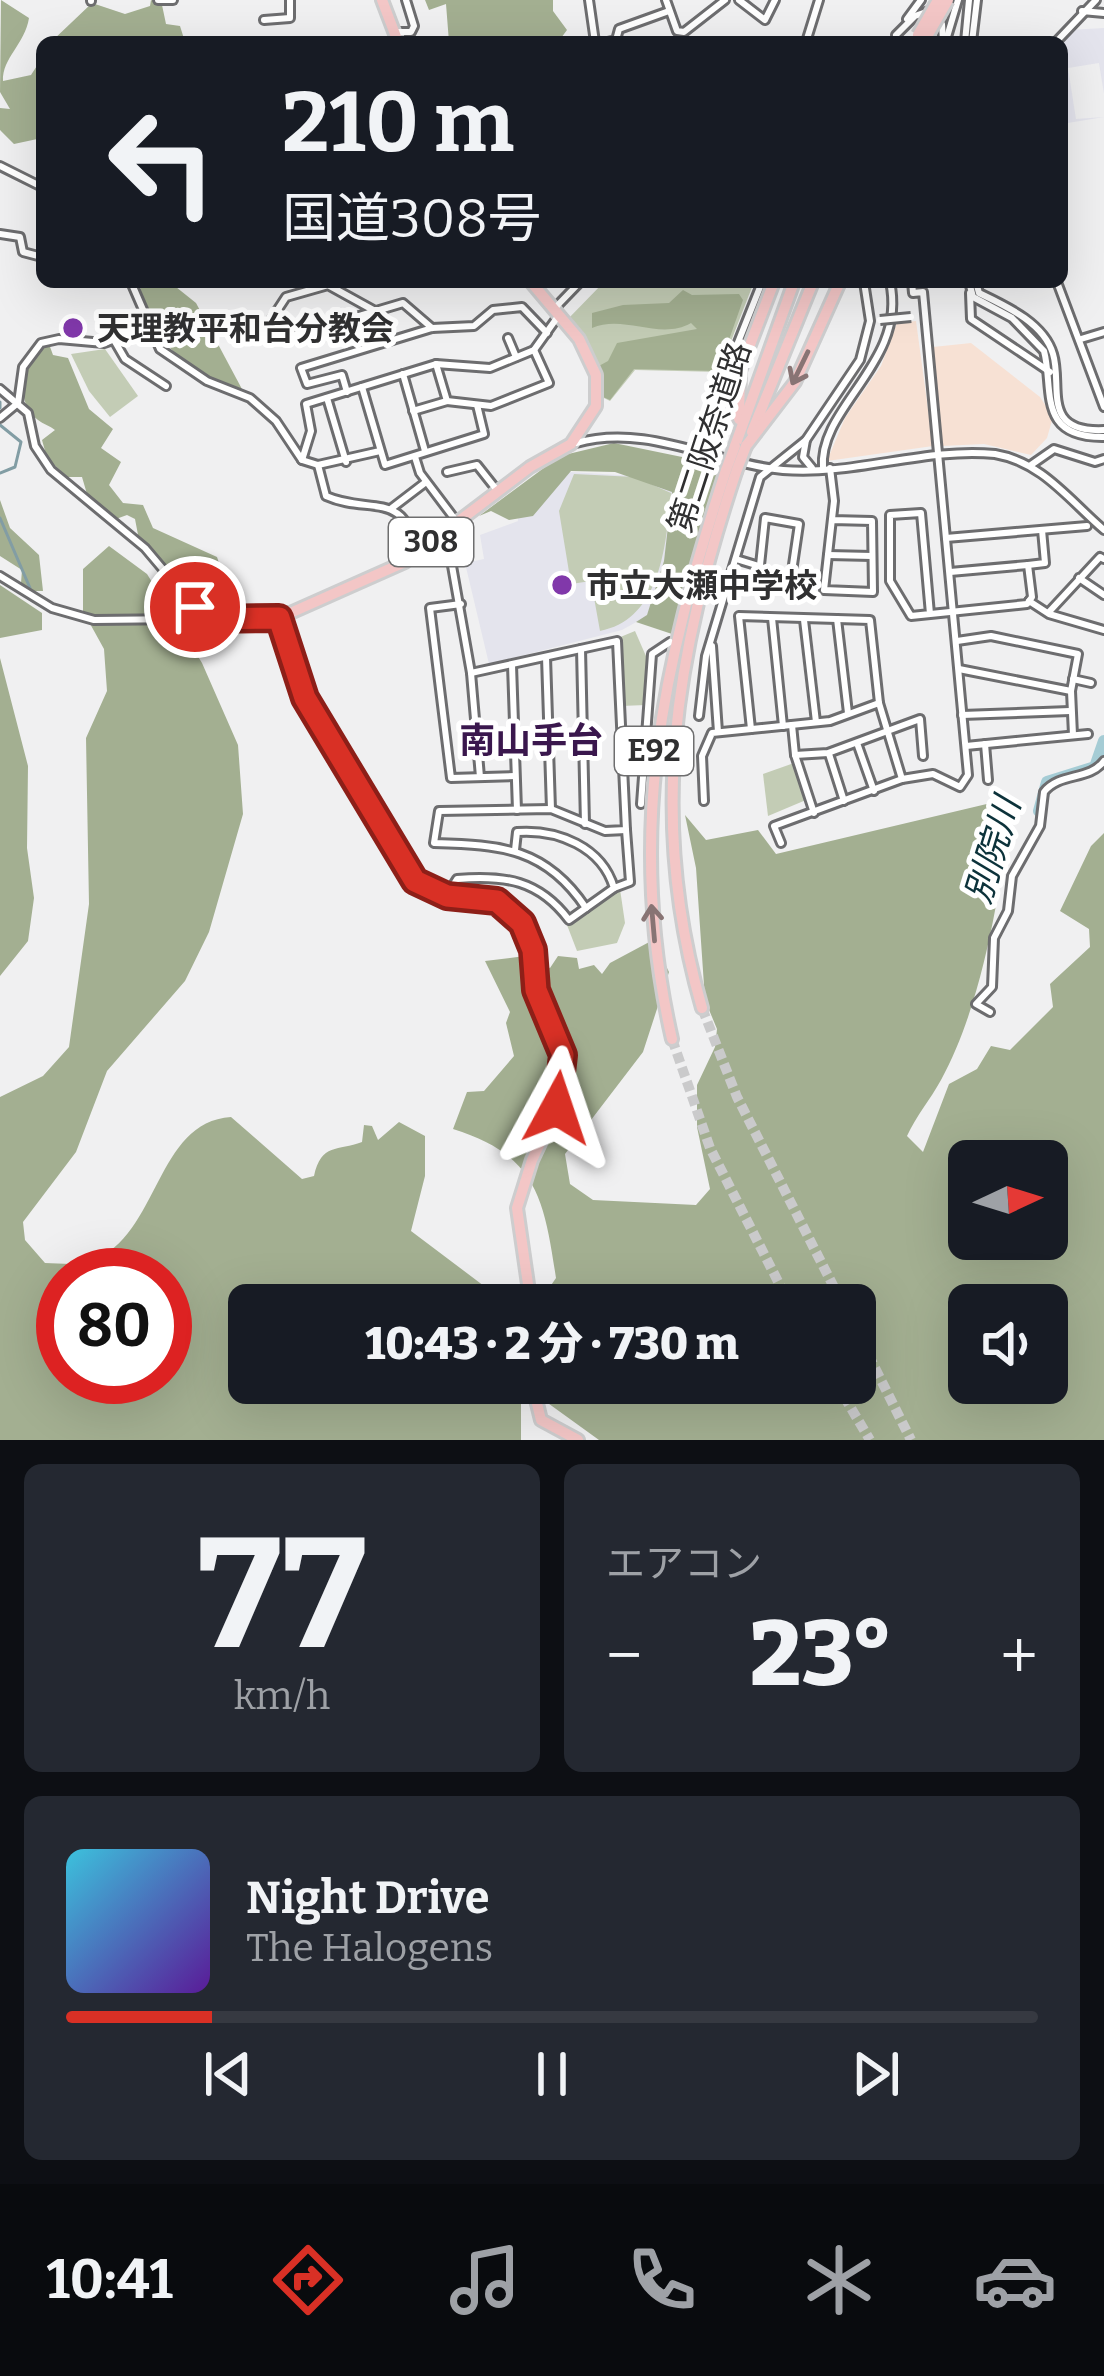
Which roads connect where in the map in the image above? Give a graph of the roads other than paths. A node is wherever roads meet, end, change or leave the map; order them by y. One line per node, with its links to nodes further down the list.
1 (158, 0): 2 (street)
2 (172, 0)
3 (290, 0): 22 (street)
4 (382, 0): 23 (highway)
5 (406, 0): 24 (street)
6 (589, 0): 25 (street)
7 (666, 0): 19 (street)
8 (725, 0): 18 (street)
9 (739, 0): 10 (street)
10 (775, 0)
11 (818, 0): 27 (street)
12 (921, 0): 28 (street)
13 (938, 0): 30 (highway, bridge)
14 (948, 0): 31 (highway, bridge)
15 (958, 0): 33 (street)
16 (973, 0): 34 (street)
17 (1096, 0): 20 (street)
18 (712, 4): 19 (street)
19 (669, 10): 26 (street)
20 (1082, 10): 21 (street); 35 (street)
21 (1104, 14)
22 (264, 20)
23 (397, 36)
24 (400, 36)
25 (594, 36)
26 (617, 36)
27 (808, 36)
28 (896, 36)
29 (897, 36): 32 (street)
30 (922, 36)
31 (923, 36)
32 (943, 36)
33 (946, 36)
34 (970, 36)
35 (1061, 36)
36 (0, 166): 37 (street)
37 (36, 184)
38 (0, 234): 39 (street)
39 (36, 255)
40 (133, 288): 63 (street)
41 (304, 288): 57 (street)
42 (318, 288): 57 (street)
43 (333, 288): 59 (street)
44 (536, 288): 60 (highway)
45 (575, 288): 60 (street)
46 (760, 288): 92 (street)
47 (772, 288): 88 (highway)
48 (792, 288): 88 (highway, 第二阪奈道路 / E92)
49 (810, 288): 88 (highway, 第二阪奈道路 / E92)
50 (836, 288): 88 (highway, one-way to 88)
51 (866, 288): 62 (street)
52 (890, 288): 101 (street)
53 (913, 288): 61 (street)
54 (971, 288): 58 (street)
55 (976, 288): 73 (street)
56 (1060, 288): 68 (street)
57 (305, 292): 59 (street)
58 (970, 293): 73 (street); 73 (street)
59 (375, 311): 64 (street)
60 (557, 312): 66 (street); 89 (highway)
61 (925, 315): 62 (street, bridge); 93 (street)
62 (875, 320): 87 (street)
63 (148, 328): 69 (street); 96 (street)
64 (432, 328): 66 (street); 78 (street)
65 (1104, 332): 68 (street)
66 (547, 333): 70 (street)
67 (508, 338): 71 (street)
68 (1082, 339): 83 (street)
69 (114, 340): 75 (street); 81 (street)
70 (534, 350): 71 (street); 82 (street)
71 (516, 358): 72 (street)
72 (436, 364): 74 (street); 80 (street)
73 (1049, 372): 86 (street)
74 (404, 374): 76 (street); 84 (street)
75 (166, 386)
76 (362, 387): 78 (street); 90 (street)
77 (0, 389): 81 (street)
78 (346, 392): 79 (street)
79 (327, 398): 96 (street); 97 (street)
80 (447, 400): 82 (street); 84 (street)
81 (18, 403): 85 (street); 132 (street)
82 (477, 405): 91 (street)
83 (1104, 406)
84 (413, 411): 91 (street)
85 (0, 418)
86 (1104, 433)
87 (806, 440): 100 (street); 101 (street)
88 (740, 442): 102 (highway, 第二阪奈道路 / E92, bridge)
89 (571, 444): 92 (street); 105 (highway, 308)
90 (380, 452): 94 (street); 97 (street)
91 (425, 453): 94 (street)
92 (714, 454): 100 (street)
93 (939, 456): 99 (street); 101 (street); 113 (street)
94 (415, 457): 104 (street)
95 (1104, 459): 99 (street)
96 (302, 460): 98 (street)
97 (346, 462): 98 (street)
98 (318, 465): 106 (street)
99 (1031, 465): 111 (street)
100 (767, 467): 101 (street); 117 (street)
101 (822, 468): 107 (street)
102 (731, 471): 185 (highway, 第二阪奈道路 / E92); 187 (highway, 第二阪奈道路 / E92, one-way to 102)
103 (447, 472): 105 (street)
104 (426, 482): 106 (street); 108 (street)
105 (497, 491): 108 (highway, 308)
106 (392, 508): 114 (street)
107 (832, 520): 115 (street); 116 (street)
108 (458, 522): 112 (highway, 308)
109 (1087, 526): 110 (street)
110 (1042, 530): 113 (street); 119 (street)
111 (1104, 530)
112 (446, 532): 114 (highway, 308); 126 (street)
113 (946, 538): 121 (street)
114 (416, 554): 130 (highway, 308)
115 (828, 554): 116 (street); 116 (street)
116 (872, 556)
117 (736, 559): 120 (street); 137 (street)
118 (1104, 559): 123 (street)
119 (1028, 565): 121 (street); 125 (street)
120 (759, 566): 120 (street)
121 (950, 572): 127 (street)
122 (0, 576): 132 (street)
123 (1079, 578): 124 (street); 128 (street)
124 (1104, 595)
125 (1029, 601): 127 (street); 128 (street)
126 (461, 604): 144 (street); 168 (street)
127 (953, 611): 129 (street); 138 (street)
128 (1048, 613): 135 (street)
129 (930, 614): 129 (street)
130 (279, 618): 132 (street); 183 (highway)
131 (772, 618): 134 (street); 154 (street); 155 (street)
132 (206, 619)
133 (837, 619): 134 (street); 148 (street); 150 (street)
134 (804, 620): 153 (street)
135 (1104, 630)
136 (697, 634): 137 (street)
137 (712, 635): 152 (street); 157 (street)
138 (957, 641): 143 (street); 145 (street)
139 (670, 642): 174 (street)
140 (580, 650): 141 (street); 178 (street); 179 (street)
141 (546, 657): 142 (street); 175 (street)
142 (512, 665): 144 (street); 167 (street)
143 (959, 669): 147 (street); 151 (street)
144 (471, 674): 168 (street)
145 (1073, 679): 146 (street); 147 (street)
146 (1091, 683)
147 (1071, 691): 149 (street)
148 (878, 704): 150 (street); 156 (street)
149 (1070, 711): 151 (street); 159 (street)
150 (848, 713): 153 (street)
151 (962, 715): 162 (street)
152 (699, 716)
153 (816, 722): 154 (street)
154 (788, 725): 155 (street); 164 (street)
155 (752, 729): 157 (street)
156 (887, 731): 160 (street); 165 (street); 169 (street)
157 (718, 732): 172 (street)
158 (1088, 734): 159 (street)
159 (1073, 735): 161 (street)
160 (857, 743): 163 (street); 171 (street)
161 (985, 744): 162 (street); 170 (street)
162 (965, 746): 169 (street)
163 (828, 753): 164 (street); 173 (street)
164 (795, 755): 177 (street)
165 (923, 756)
166 (1104, 761): 186 (street)
167 (515, 776): 168 (street); 176 (street)
168 (480, 777)
169 (902, 779): 171 (street)
170 (988, 780)
171 (874, 791): 173 (street)
172 (704, 801)
173 (844, 801): 177 (street)
174 (641, 804)
175 (550, 809): 176 (street); 178 (street)
176 (517, 810): 181 (street)
177 (814, 813): 180 (street)
178 (585, 824): 179 (street)
179 (626, 830): 182 (street)
180 (781, 844)
181 (515, 850): 182 (street); 184 (street)
182 (614, 888): 184 (street)
183 (447, 896): 184 (street); 188 (highway)
184 (586, 908)
185 (702, 1008)
186 (990, 1012)
187 (672, 1039)
188 (528, 1284)
189 (537, 1404): 190 (highway)
190 (578, 1440)

